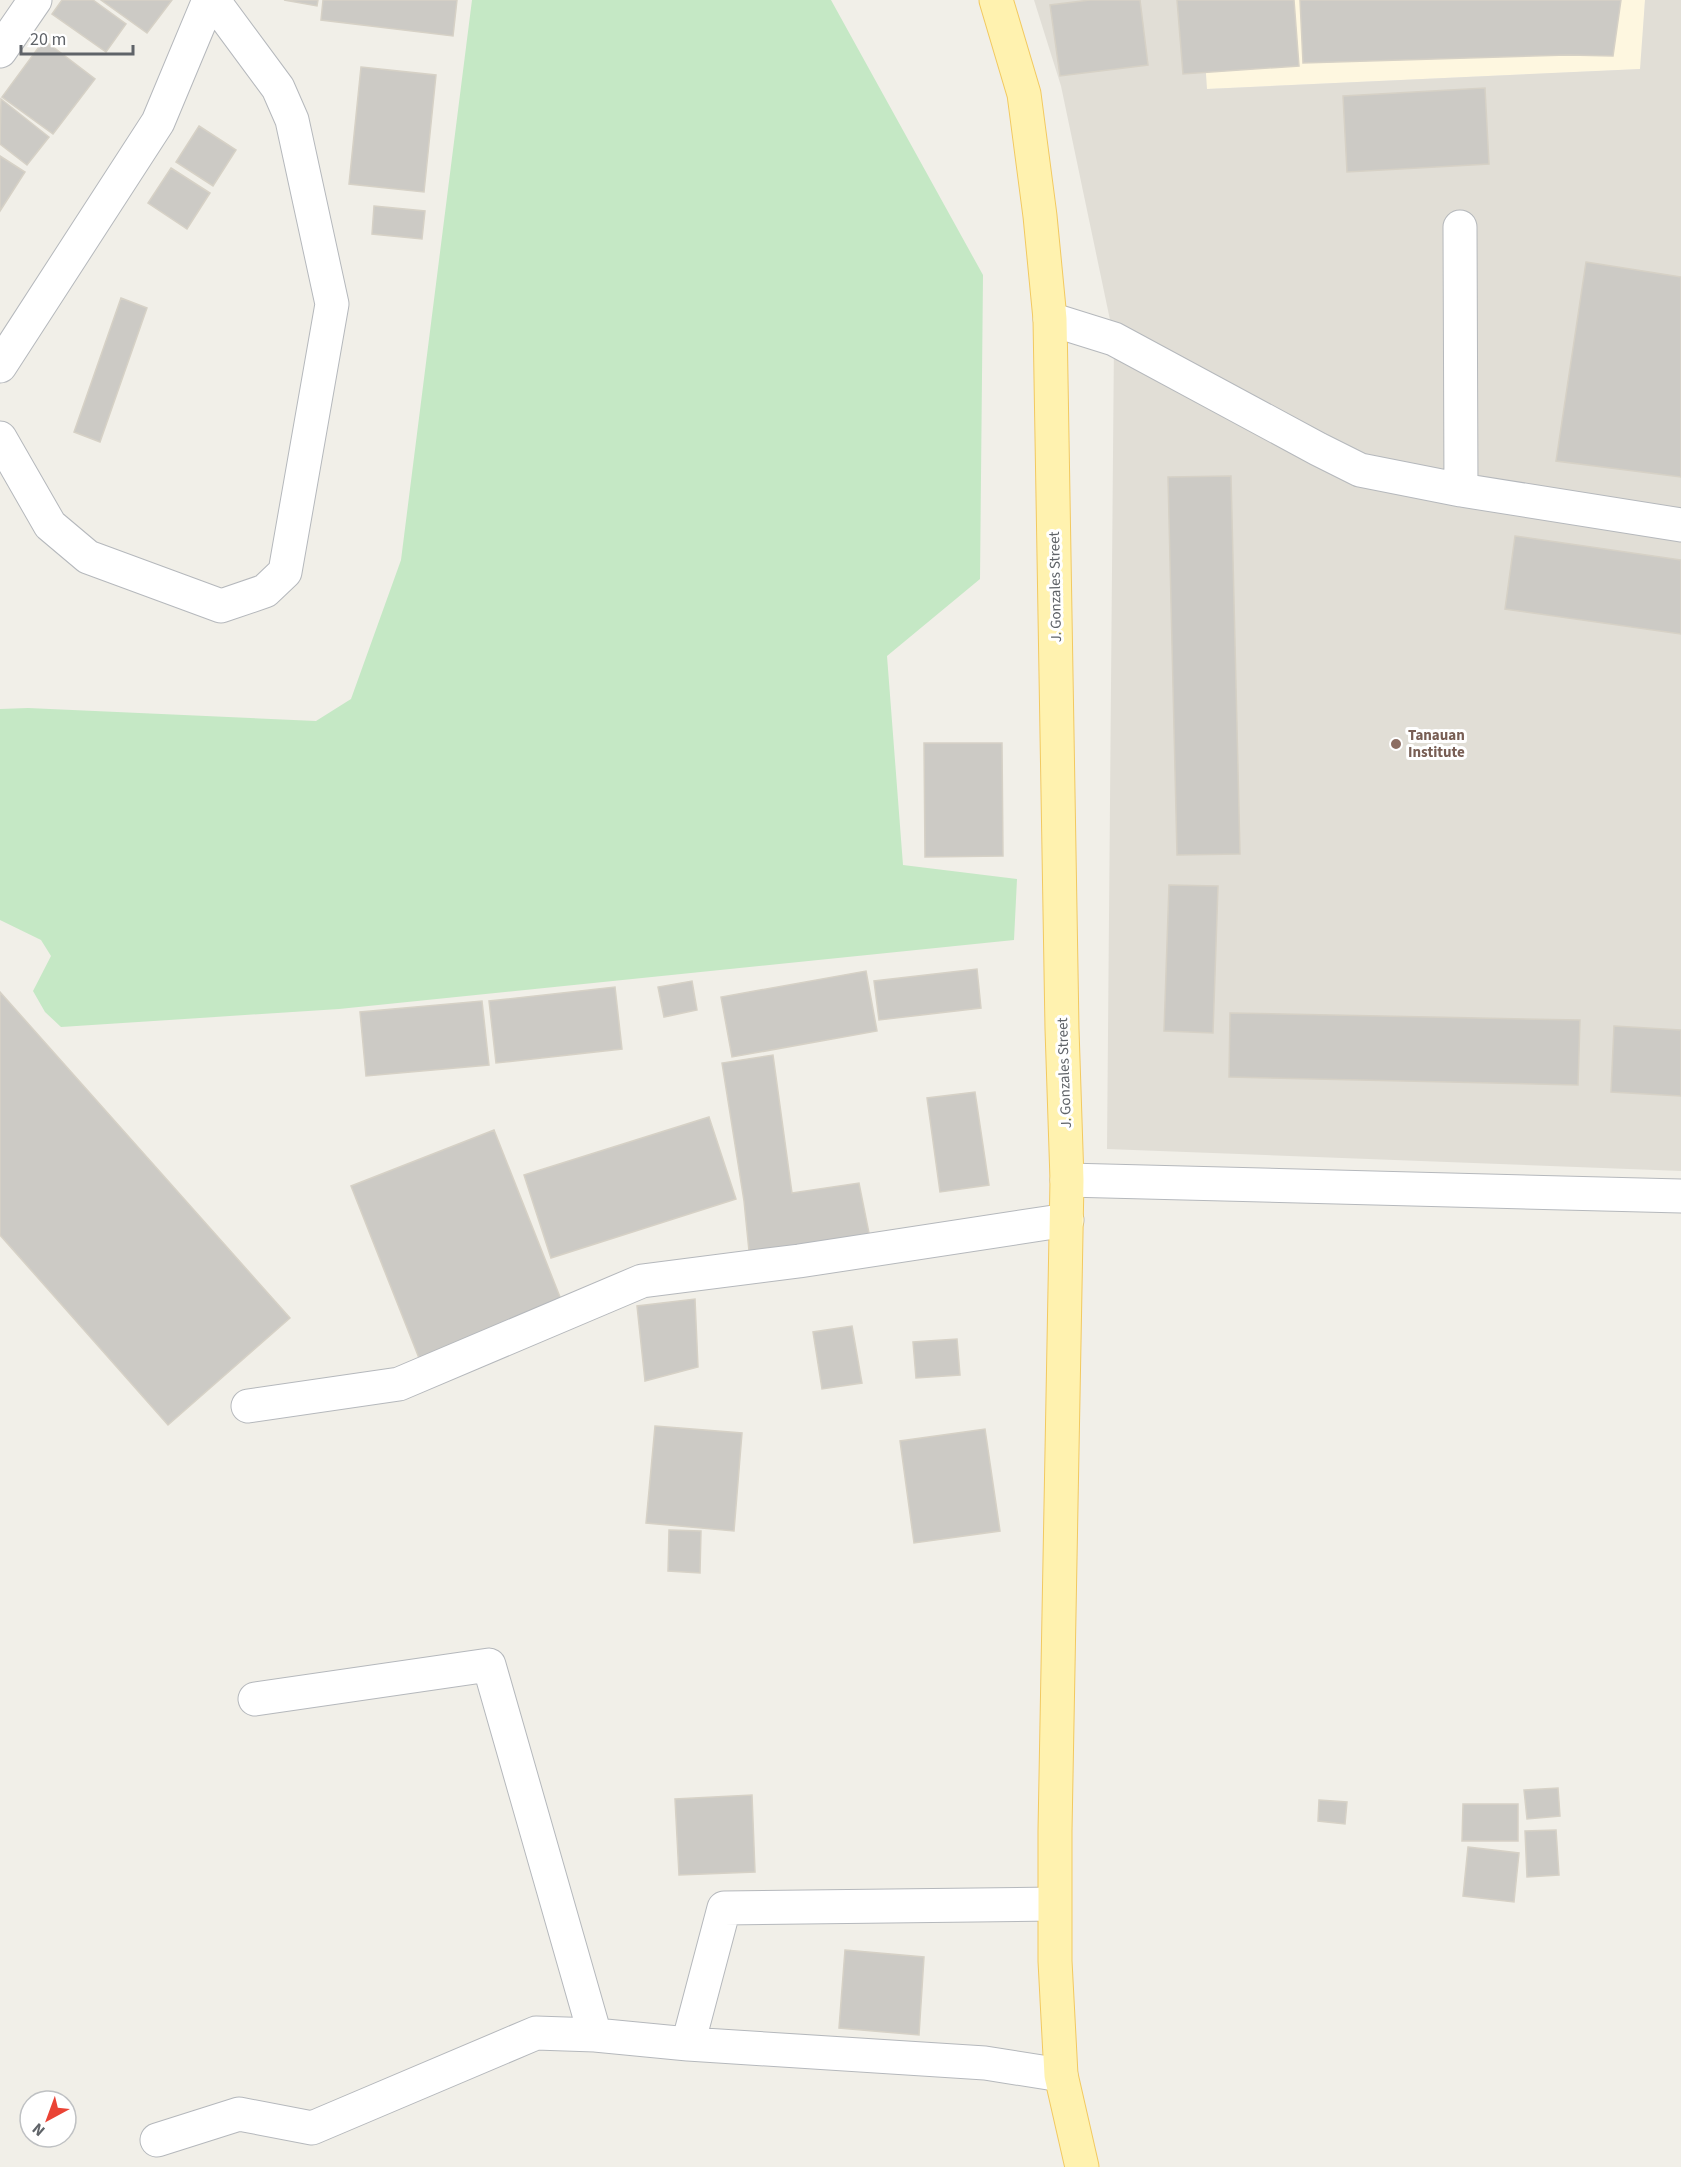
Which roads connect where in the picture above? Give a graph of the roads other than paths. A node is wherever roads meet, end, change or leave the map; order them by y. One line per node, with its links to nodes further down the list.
1 (35, 0): 4 (street)
2 (211, 0): 7 (street); 8 (street)
3 (996, 0): 6 (main road, J. Gonzales Street)
4 (0, 51)
5 (1460, 227): 9 (street)
6 (1050, 319): 9 (street); 11 (main road, J. Gonzales Street)
7 (0, 366)
8 (0, 438)
9 (1461, 490): 10 (street)
10 (1681, 525)
11 (1067, 1180): 12 (street); 13 (main road, J. Gonzales Street)
12 (1681, 1196)
13 (1067, 1220): 14 (street); 16 (main road, J. Gonzales Street)
14 (248, 1406)
15 (255, 1699): 17 (street)
16 (1054, 1904): 18 (street); 19 (main road, J. Gonzales Street)
17 (595, 2035): 18 (street); 20 (street)
18 (688, 2044): 19 (street)
19 (1061, 2074): 21 (main road, J. Gonzales Street)
20 (157, 2140)
21 (1082, 2167)

